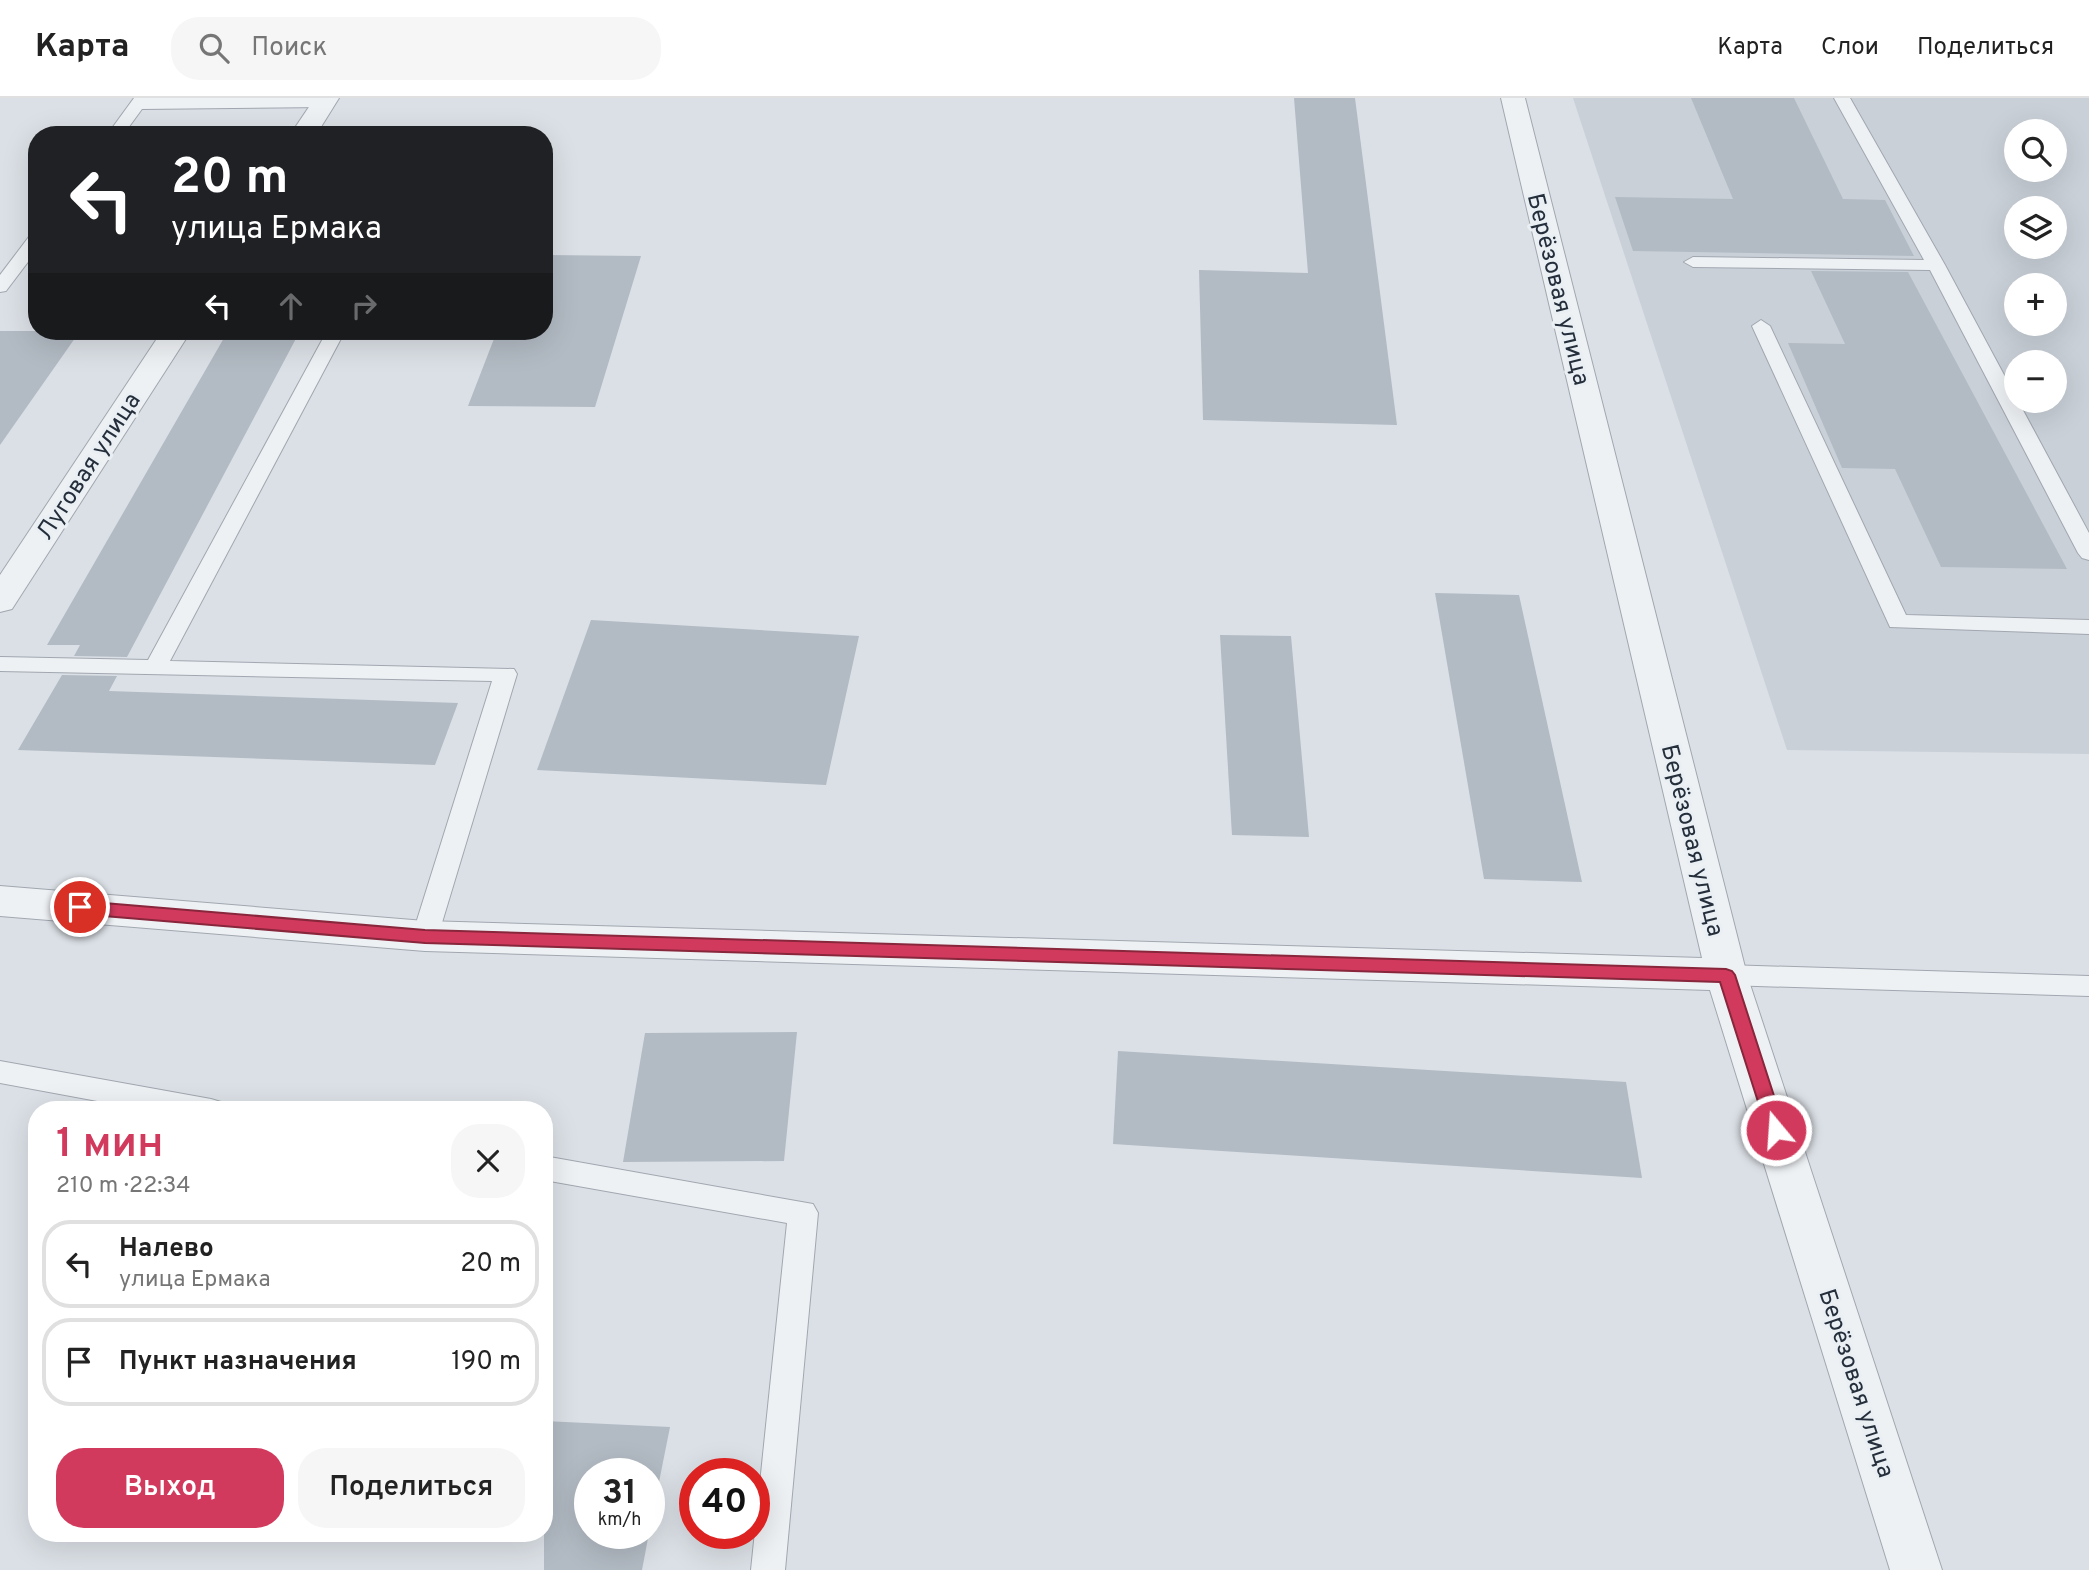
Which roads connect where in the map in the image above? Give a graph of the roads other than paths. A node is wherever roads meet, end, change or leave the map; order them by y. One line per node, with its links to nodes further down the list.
1 (1513, 98): 21 (street, Берёзовая улица)
2 (1842, 98): 9 (lane)
3 (326, 100): 4 (lane); 6 (street)
4 (140, 101): 5 (lane)
5 (122, 126)
6 (309, 126)
7 (28, 250): 10 (lane)
8 (1693, 262): 9 (lane)
9 (1936, 265): 14 (lane)
10 (0, 287)
11 (1761, 326): 16 (lane)
12 (170, 340): 15 (street, Луговая улица)
13 (331, 340): 18 (lane)
14 (2089, 553)
15 (0, 601)
16 (2089, 627)
17 (0, 664): 18 (lane)
18 (155, 668): 20 (lane)
19 (0, 901): 20 (street)
20 (425, 936): 21 (street)
21 (1726, 975): 22 (lane); 27 (street, Берёзовая улица)
22 (2089, 986)
23 (0, 1073): 24 (lane)
24 (160, 1101)
25 (553, 1170): 26 (lane)
26 (768, 1570)
27 (1916, 1570)

